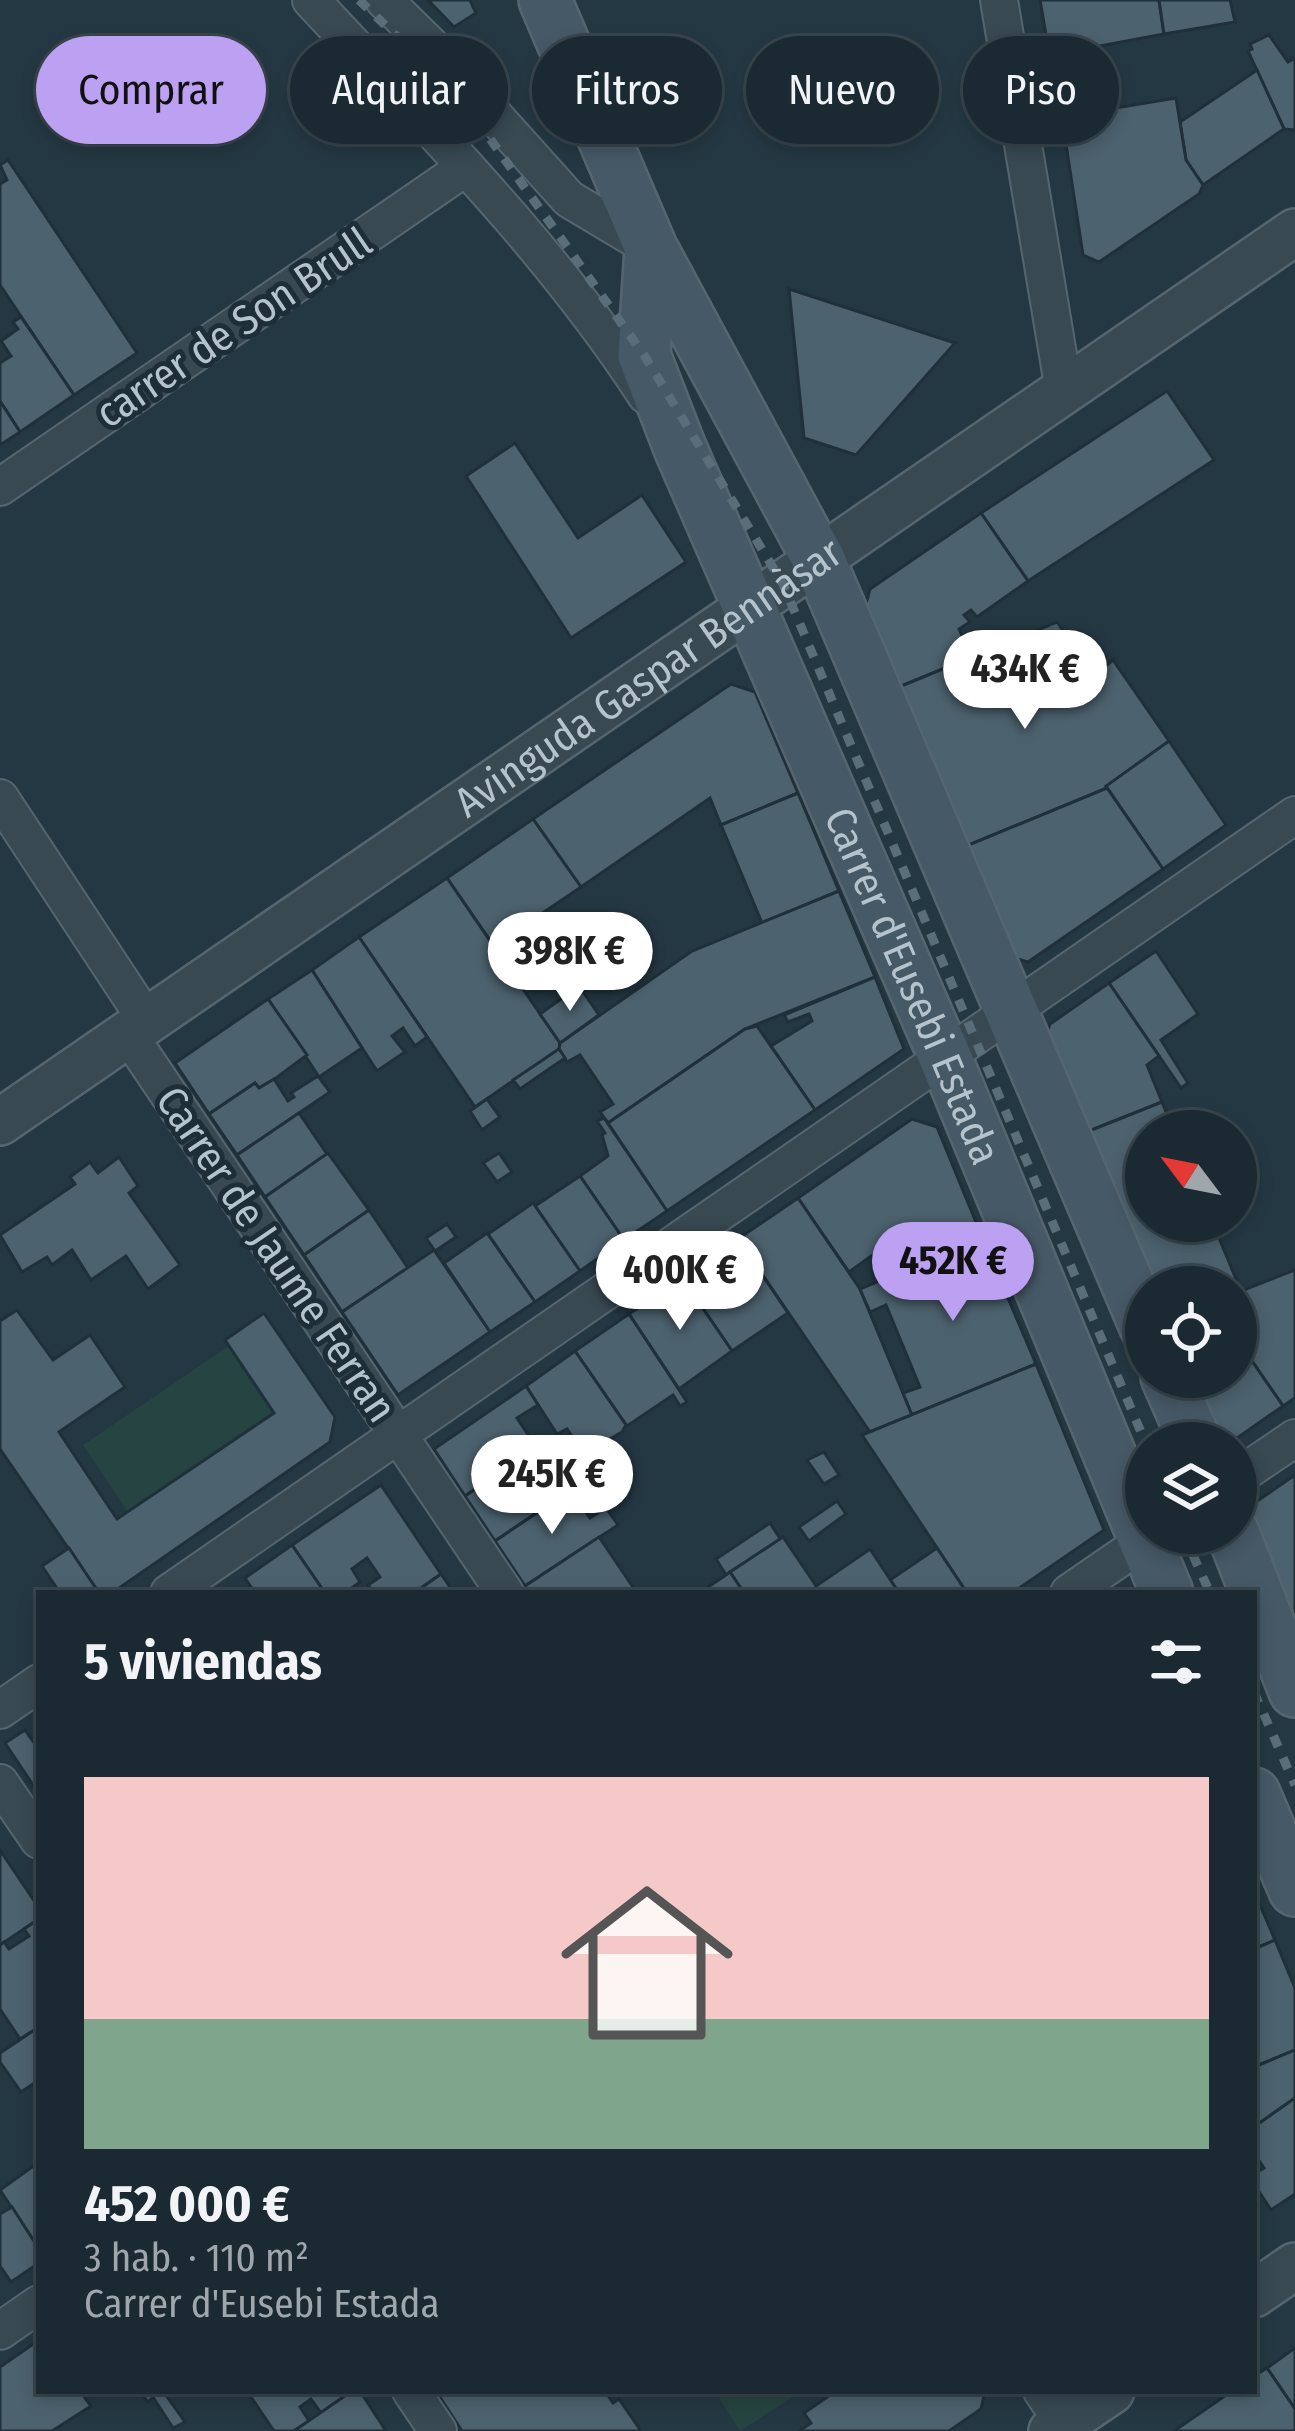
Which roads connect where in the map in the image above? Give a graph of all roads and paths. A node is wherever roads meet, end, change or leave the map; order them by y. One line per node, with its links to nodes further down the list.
1 (311, 0): 5 (street, Carrer d'Eusebi Estada)
2 (384, 0): 7 (street)
3 (545, 0): 7 (main road, Carrer d'Eusebi Estada)
4 (999, 0): 8 (street)
5 (466, 167): 9 (street, Carrer d'Eusebi Estada); 10 (street, carrer de Son Brull)
6 (1295, 232): 8 (street, Avinguda Gaspar Bennàsar)
7 (651, 248): 9 (main road, Carrer d'Eusebi Estada); 11 (main road, Carrer d'Eusebi Estada)
8 (1064, 391): 11 (street, Avinguda Gaspar Bennàsar)
9 (680, 448): 12 (main road, Carrer d'Eusebi Estada)
10 (0, 487)
11 (819, 560): 12 (street, Avinguda Gaspar Bennàsar); 15 (main road, Carrer d'Eusebi Estada)
12 (750, 606): 16 (street, Avinguda Gaspar Bennàsar); 17 (main road, Carrer d'Eusebi Estada)
13 (0, 798): 16 (street, Carrer de Jaume Ferran)
14 (1295, 815): 15 (street)
15 (1011, 1011): 17 (street); 19 (main road, Carrer d'Eusebi Estada)
16 (138, 1028): 18 (street, Avinguda Gaspar Bennàsar); 20 (street, Carrer de Jaume Ferran)
17 (945, 1057): 20 (street); 23 (main road, Carrer d'Eusebi Estada)
18 (0, 1122)
19 (1125, 1278)
20 (398, 1434): 27 (street); 28 (street, Carrer de Jaume Ferran)
21 (1295, 1438): 22 (street)
22 (1257, 1464)
23 (1125, 1478)
24 (1125, 1554): 29 (street)
25 (1155, 1554): 30 (main road, Carrer d'Eusebi Estada)
26 (1241, 1554): 31 (main road)
27 (173, 1590)
28 (504, 1590)
29 (1073, 1590)
30 (1166, 1590)
31 (1255, 1590)
32 (1257, 1594): 34 (main road)
33 (36, 1685): 35 (street)
34 (1295, 1691)
35 (0, 1710)
36 (0, 1784): 38 (street)
37 (1257, 1802): 39 (main road)
38 (36, 1836)
39 (1295, 1890)
40 (1295, 2266): 41 (street)
41 (1257, 2292)
42 (36, 2306): 43 (street)
43 (0, 2331)
44 (413, 2394): 47 (street)
45 (1105, 2394): 46 (street)
46 (1057, 2419)
47 (438, 2431)

